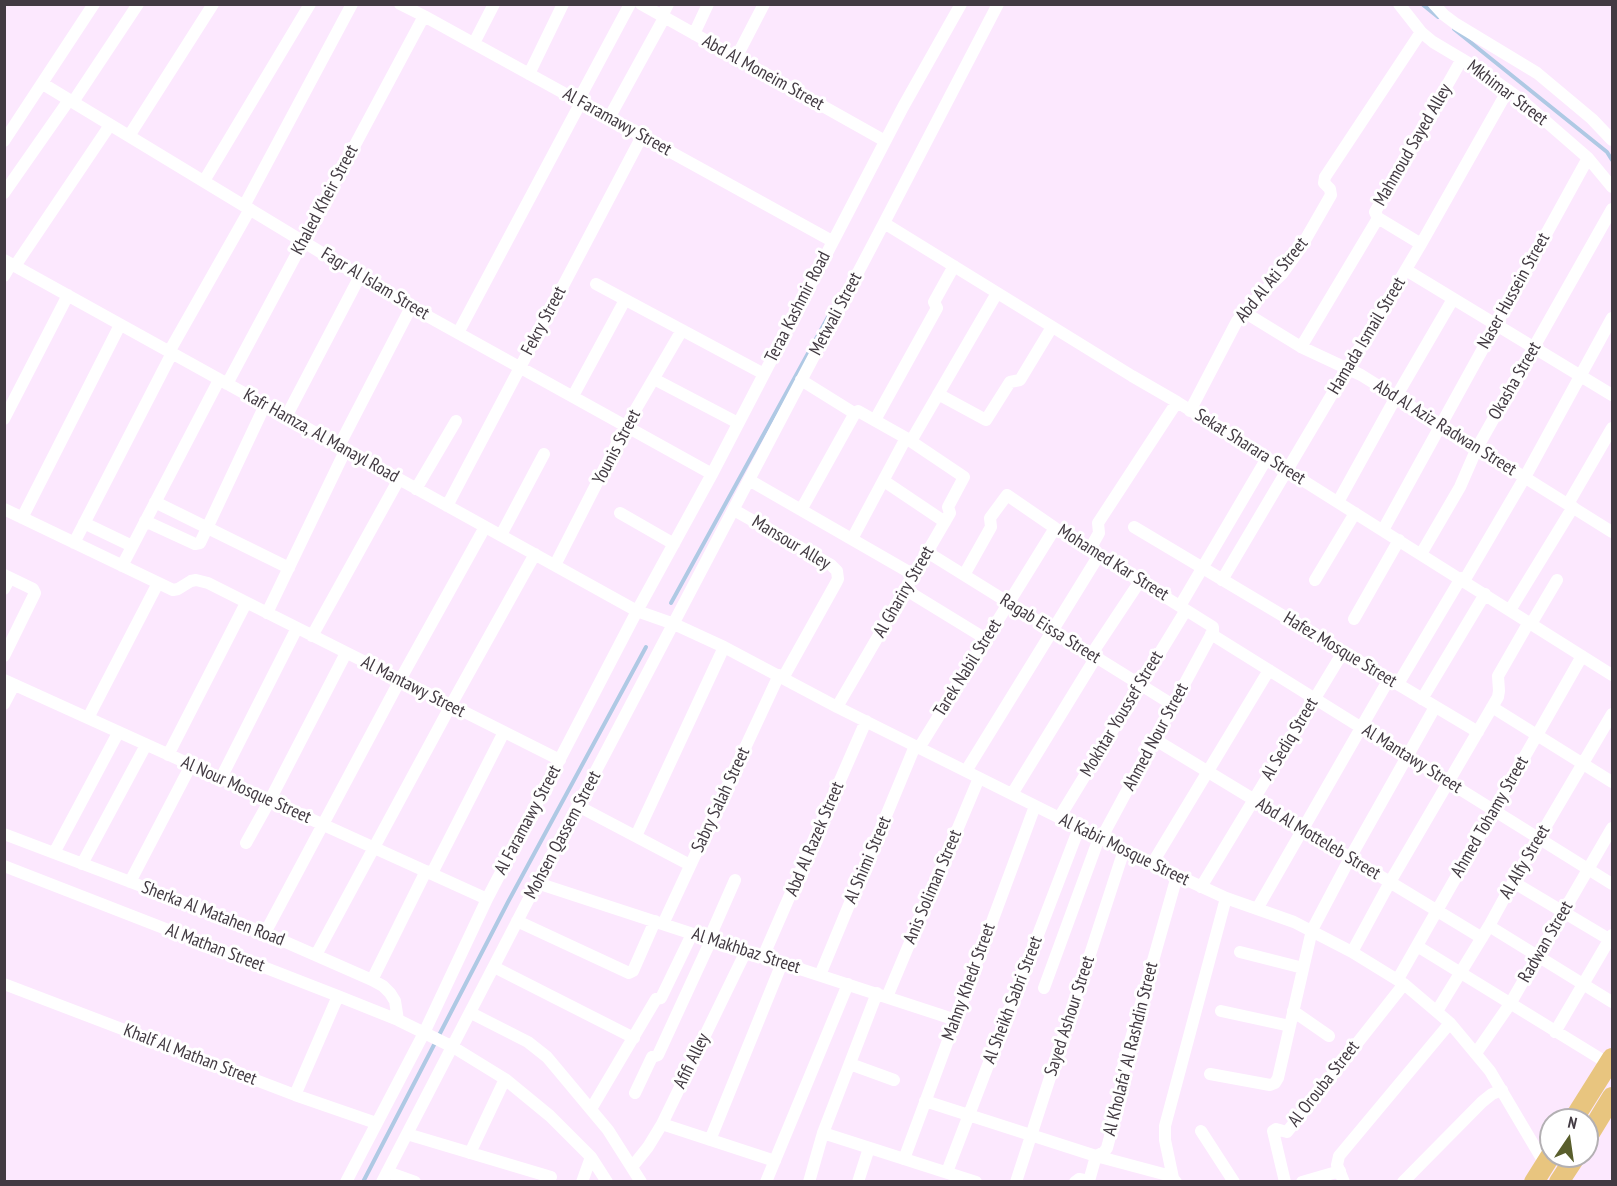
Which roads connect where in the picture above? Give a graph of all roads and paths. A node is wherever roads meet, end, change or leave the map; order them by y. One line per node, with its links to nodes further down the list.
1 (94, 4): 26 (street)
2 (138, 4): 28 (street)
3 (213, 4): 32 (street)
4 (310, 4): 40 (street)
5 (352, 4): 43 (street)
6 (400, 4): 18 (street, Al Faramawy Street)
7 (494, 4): 22 (street)
8 (563, 4): 25 (street)
9 (630, 4): 29 (street)
10 (641, 4): 19 (street, Abd Al Moneim Street)
11 (668, 4): 19 (street)
12 (708, 4): 21 (street)
13 (764, 4): 23 (street)
14 (961, 4): 36 (street, Teraa Kashmir Road)
15 (998, 4): 46 (street, Metwali Street)
16 (1399, 4): 20 (street, Mkhimar Street)
17 (1434, 4): 34 (street, Mkhimar Street)
18 (424, 15): 22 (street, Al Faramawy Street); 47 (street, Khaled Kheir Street)
19 (663, 17): 21 (street, Abd Al Moneim Street); 30 (street)
20 (1421, 32): 24 (street, Mkhimar Street); 61 (street, Abd Al Ati Street)
21 (694, 34): 23 (street, Abd Al Moneim Street)
22 (474, 43): 25 (street, Al Faramawy Street)
23 (736, 58): 36 (street, Abd Al Moneim Street)
24 (1462, 59): 27 (street, Mkhimar Street); 45 (street, Mahmoud Sayed Alley)
25 (529, 74): 29 (street, Al Faramawy Street)
26 (43, 84): 28 (street, Fagr Al Islam Street); 35 (street)
27 (1508, 90): 37 (street, Mkhimar Street); 49 (street, Hamada Ismail Street)
28 (71, 101): 31 (street, Fagr Al Islam Street); 42 (street)
29 (580, 101): 30 (street, Al Faramawy Street); 67 (street)
30 (609, 118): 33 (street, Al Faramawy Street)
31 (110, 124): 32 (street, Fagr Al Islam Street); 50 (street)
32 (129, 136): 40 (street, Fagr Al Islam Street)
33 (642, 136): 48 (street, Al Faramawy Street); 71 (street, Fekry Street)
34 (1612, 140)
35 (4, 141)
36 (885, 141): 48 (street, Teraa Kashmir Road)
37 (1588, 159): 39 (street, Mkhimar Street); 64 (street, Naser Hussein Street)
38 (1612, 166): 39 (street)
39 (1604, 177): 41 (street, Mkhimar Street)
40 (204, 182): 43 (street, Fagr Al Islam Street)
41 (1612, 187)
42 (4, 193)
43 (247, 208): 47 (street, Fagr Al Islam Street); 70 (street)
44 (1612, 209): 69 (street, Okasha Street)
45 (1378, 218): 49 (street, Mahmoud Sayed Alley); 68 (street)
46 (884, 223): 51 (street, Sekat Sharara Street); 76 (street, Metwali Street)
47 (303, 241): 54 (street, Fagr Al Islam Street); 77 (street, Khaled Kheir Street)
48 (832, 241): 73 (street, Teraa Kashmir Road)
49 (1421, 244): 52 (street, Hamada Ismail Street)
50 (10, 264): 53 (street); 57 (street, Kafr Hamza, Al Manayl Road)
51 (954, 266): 56 (street, Sekat Sharara Street); 88 (street)
52 (1406, 270): 58 (street); 72 (street, Hamada Ismail Street)
53 (4, 276)
54 (360, 276): 60 (street, Fagr Al Islam Street); 86 (street)
55 (596, 284): 59 (street)
56 (997, 293): 65 (street, Sekat Sharara Street); 78 (street)
57 (68, 296): 63 (street, Kafr Hamza, Al Manayl Road); 87 (street)
58 (1453, 298): 64 (street); 81 (street)
59 (625, 300): 66 (street); 80 (street)
60 (411, 307): 67 (street, Fagr Al Islam Street); 95 (street)
61 (1244, 312): 68 (street, Abd Al Aziz Radwan Street); 84 (street, Abd Al Ati Street)
62 (1612, 318): 74 (street)
63 (120, 325): 70 (street, Kafr Hamza, Al Manayl Road); 115 (street)
64 (1496, 325): 69 (street); 91 (street, Naser Hussein Street)
65 (1052, 327): 78 (street); 82 (street, Sekat Sharara Street)
66 (682, 330): 73 (street); 75 (street, Younis Street)
67 (458, 333): 71 (street, Fagr Al Islam Street)
68 (1301, 347): 72 (street, Abd Al Aziz Radwan Street)
69 (1534, 348): 74 (street); 96 (street, Okasha Street)
70 (171, 353): 77 (street, Kafr Hamza, Al Manayl Road); 118 (street)
71 (520, 367): 80 (street, Fagr Al Islam Street); 108 (street, Fekry Street)
72 (1347, 368): 81 (street, Abd Al Aziz Radwan Street); 99 (street, Hamada Ismail Street)
73 (764, 374): 90 (street, Teraa Kashmir Road)
74 (1581, 376): 79 (street); 101 (street)
75 (654, 379): 90 (street); 92 (street, Younis Street)
76 (801, 380): 85 (street); 103 (street, Metwali Street)
77 (223, 382): 83 (street, Kafr Hamza, Al Manayl Road); 106 (street, Khaled Kheir Street)
78 (938, 394): 94 (street)
79 (1612, 395)
80 (573, 396): 92 (street, Fagr Al Islam Street)
81 (1396, 397): 91 (street, Abd Al Aziz Radwan Street); 107 (street)
82 (1177, 402): 84 (street, Sekat Sharara Street); 132 (street)
83 (265, 405): 86 (street, Kafr Hamza, Al Manayl Road); 121 (street)
84 (1190, 411): 98 (street, Sekat Sharara Street)
85 (855, 413): 88 (street); 112 (street)
86 (286, 417): 95 (street, Kafr Hamza, Al Manayl Road)
87 (4, 419)
88 (875, 420): 94 (street)
89 (456, 422): 105 (street)
90 (738, 423): 100 (street, Teraa Kashmir Road)
91 (1440, 424): 96 (street, Abd Al Aziz Radwan Street); 123 (street, Naser Hussein Street)
92 (626, 426): 100 (street, Fagr Al Islam Street); 135 (street, Younis Street)
93 (1612, 428): 109 (street)
94 (909, 439): 104 (street); 117 (street, Al Ghariry Street)
95 (342, 448): 102 (street, Kafr Hamza, Al Manayl Road); 138 (street)
96 (1477, 448): 101 (street, Abd Al Aziz Radwan Street); 134 (street, Okasha Street)
97 (544, 454): 125 (street)
98 (1267, 458): 99 (street, Sekat Sharara Street); 137 (street, Mokhtar Youssef Street)
99 (1288, 471): 107 (street, Sekat Sharara Street); 143 (street, Hamada Ismail Street)
100 (712, 474): 129 (street, Teraa Kashmir Road)
101 (1525, 477): 109 (street, Abd Al Aziz Radwan Street); 141 (street)
102 (399, 479): 105 (street, Kafr Hamza, Al Manayl Road); 162 (street)
103 (749, 480): 111 (street, Metwali Street); 112 (street)
104 (884, 481): 117 (street); 126 (street)
105 (416, 489): 108 (street, Kafr Hamza, Al Manayl Road)
106 (155, 502): 116 (street, Khaled Kheir Street); 121 (street)
107 (1338, 502): 114 (street, Sekat Sharara Street)
108 (447, 506): 119 (street, Kafr Hamza, Al Manayl Road)
109 (1570, 506): 124 (street, Abd Al Aziz Radwan Street); 153 (street)
110 (4, 509): 115 (street)
111 (734, 510): 158 (street, Metwali Street); 172 (street, Mansour Alley)
112 (801, 510): 126 (street)
113 (620, 513): 129 (street)
114 (1355, 513): 123 (street, Sekat Sharara Street); 144 (street)
115 (22, 518): 128 (street)
116 (145, 521): 121 (street); 130 (street, Khaled Kheir Street)
117 (945, 522): 131 (street, Al Ghariry Street)
118 (84, 523): 128 (street); 130 (street)
119 (485, 527): 125 (street, Kafr Hamza, Al Manayl Road); 173 (street)
120 (1134, 527): 137 (street, Hafez Mosque Street)
121 (208, 528): 138 (street)
122 (1055, 528): 132 (street, Mohamed Kar Street); 140 (street, Mohamed Kar Street); 151 (street, Tarek Nabil Street)
123 (1383, 530): 127 (street, Sekat Sharara Street)
124 (1612, 532)
125 (501, 536): 133 (street, Kafr Hamza, Al Manayl Road)
126 (852, 539): 139 (street)
127 (1399, 540): 134 (street, Sekat Sharara Street); 156 (street)
128 (74, 543): 136 (street)
129 (674, 544): 154 (street, Teraa Kashmir Road)
130 (132, 546): 136 (street, Khaled Kheir Street)
131 (927, 552): 139 (street, Al Ghariry Street); 140 (street, Ragab Eissa Street)
132 (1095, 552): 146 (street, Mohamed Kar Street); 160 (street)
133 (535, 554): 135 (street, Kafr Hamza, Al Manayl Road); 180 (street)
134 (1421, 554): 141 (street, Sekat Sharara Street)
135 (555, 565): 154 (street, Kafr Hamza, Al Manayl Road)
136 (122, 566): 147 (street)
137 (1203, 567): 143 (street, Hafez Mosque Street); 152 (street, Mokhtar Youssef Street)
138 (289, 568): 155 (street)
139 (914, 575): 148 (street, Al Ghariry Street)
140 (964, 575): 151 (street, Ragab Eissa Street)
141 (1462, 579): 149 (street, Sekat Sharara Street); 174 (street)
142 (6, 580): 169 (street)
143 (1222, 580): 165 (street, Hafez Mosque Street)
144 (1315, 580)
145 (1557, 580): 157 (street)
146 (1140, 581): 152 (street, Mohamed Kar Street); 167 (street)
147 (158, 583): 150 (street, Al Mantawy Street); 186 (street)
148 (906, 590): 163 (street); 182 (street, Al Ghariry Street)
149 (1485, 594): 153 (street, Sekat Sharara Street); 178 (street)
150 (246, 603): 155 (street, Al Mantawy Street); 196 (street)
151 (1009, 603): 160 (street, Ragab Eissa Street); 163 (street, Tarek Nabil Street)
152 (1183, 608): 161 (street, Mohamed Kar Street); 176 (street, Mokhtar Youssef Street)
153 (1510, 610): 157 (street, Sekat Sharara Street)
154 (637, 611): 158 (street, Al Kabir Mosque Street); 198 (street, Al Faramawy Street)
155 (267, 613): 159 (street, Al Mantawy Street)
156 (1354, 619)
157 (1530, 623): 168 (street, Sekat Sharara Street); 184 (street)
158 (674, 624): 164 (street, Al Kabir Mosque Street); 210 (street, Mohsen Qassem Street)
159 (297, 628): 162 (street, Al Mantawy Street); 203 (street)
160 (1053, 630): 167 (street, Ragab Eissa Street); 201 (street)
161 (1210, 634): 170 (street, Al Mantawy Street); 181 (street, Ahmed Nour Street)
162 (312, 636): 166 (street, Al Mantawy Street)
163 (986, 639): 195 (street, Tarek Nabil Street)
164 (724, 647): 172 (street, Al Kabir Mosque Street); 219 (street)
165 (1343, 652): 174 (street, Hafez Mosque Street); 177 (street, Al Sediq Street)
166 (346, 653): 173 (street, Al Mantawy Street); 209 (street)
167 (1094, 656): 176 (street, Ragab Eissa Street); 207 (street)
168 (1582, 656): 171 (street, Sekat Sharara Street); 192 (street, Ahmed Tohamy Street)
169 (4, 657)
170 (1269, 670): 177 (street, Al Mantawy Street); 202 (street)
171 (1612, 675)
172 (781, 677): 182 (street, Al Kabir Mosque Street); 230 (street, Sabry Salah Street)
173 (400, 680): 180 (street, Al Mantawy Street); 214 (street)
174 (1393, 682): 178 (street, Hafez Mosque Street); 188 (street)
175 (9, 683): 179 (street); 186 (street, Al Nour Mosque Street)
176 (1139, 684): 181 (street, Ragab Eissa Street); 213 (street, Mokhtar Youssef Street)
177 (1314, 698): 188 (street, Al Mantawy Street); 208 (street, Al Sediq Street)
178 (1422, 699): 183 (street, Hafez Mosque Street)
179 (4, 704)
180 (451, 705): 189 (street, Al Mantawy Street); 223 (street)
181 (1173, 705): 193 (street, Ahmed Nour Street)
182 (837, 707): 187 (street, Al Kabir Mosque Street)
183 (1435, 707): 190 (street, Hafez Mosque Street); 197 (street)
184 (1492, 707): 190 (street); 192 (street)
185 (1612, 714): 199 (street, Al Alfy Street)
186 (88, 718): 191 (street, Al Nour Mosque Street)
187 (866, 721): 195 (street, Al Kabir Mosque Street); 261 (street, Abd Al Razek Street)
188 (1361, 728): 197 (street, Al Mantawy Street); 217 (street)
189 (504, 732): 198 (street, Al Mantawy Street); 232 (street)
190 (1478, 732): 205 (street)
191 (118, 733): 194 (street, Al Nour Mosque Street); 225 (street)
192 (1537, 735): 199 (street); 212 (street, Ahmed Tohamy Street)
193 (1154, 739): 202 (street, Abd Al Motteleb Street); 221 (street, Ahmed Nour Street)
194 (146, 745): 196 (street, Al Nour Mosque Street); 227 (street)
195 (917, 747): 201 (street, Al Kabir Mosque Street); 266 (street, Al Shimi Street)
196 (168, 755): 200 (street, Al Nour Mosque Street)
197 (1407, 756): 205 (street, Al Mantawy Street); 226 (street)
198 (560, 760): 242 (street, Al Faramawy Street)
199 (1583, 764): 206 (street); 220 (street, Al Alfy Street)
200 (190, 765): 203 (street, Al Nour Mosque Street); 235 (street)
201 (966, 771): 204 (street, Al Kabir Mosque Street)
202 (1207, 771): 208 (street, Abd Al Motteleb Street); 228 (street)
203 (221, 778): 209 (street, Al Nour Mosque Street)
204 (979, 778): 207 (street, Al Kabir Mosque Street); 273 (street, Anis Soliman Street)
205 (1449, 782): 212 (street, Al Mantawy Street); 236 (street)
206 (1612, 782)
207 (1012, 794): 211 (street, Al Kabir Mosque Street)
208 (1254, 800): 217 (street, Abd Al Motteleb Street); 240 (street, Al Sediq Street)
209 (270, 801): 214 (street, Al Nour Mosque Street); 222 (street)
210 (578, 806): 219 (street); 238 (street, Mohsen Qassem Street)
211 (1035, 806): 213 (street, Al Kabir Mosque Street); 282 (street, Mahny Khedr Street)
212 (1494, 810): 220 (street, Al Mantawy Street); 244 (street, Ahmed Tohamy Street)
213 (1059, 818): 215 (street, Al Kabir Mosque Street)
214 (323, 824): 223 (street, Al Nour Mosque Street); 250 (street)
215 (1079, 828): 221 (street, Al Kabir Mosque Street); 303 (street, Al Sheikh Sabri Street)
216 (1612, 828): 231 (street, Radwan Street)
217 (1303, 829): 226 (street, Abd Al Motteleb Street); 243 (street)
218 (4, 834): 225 (street, Sherka Al Matahen Road)
219 (636, 836): 230 (street)
220 (1539, 838): 231 (street, Al Mantawy Street); 237 (street, Al Alfy Street)
221 (1100, 839): 224 (street, Al Kabir Mosque Street); 272 (street, Ahmed Nour Street)
222 (246, 843)
223 (375, 848): 232 (street, Al Nour Mosque Street); 259 (street)
224 (1124, 850): 228 (street, Al Kabir Mosque Street); 310 (street, Sayed Ashour Street)
225 (54, 853): 227 (street, Sherka Al Matahen Road)
226 (1350, 858): 236 (street, Abd Al Motteleb Street); 249 (street)
227 (82, 864): 235 (street, Sherka Al Matahen Road)
228 (1152, 864): 233 (street, Al Kabir Mosque Street)
229 (4, 866): 274 (street, Al Mathan Street)
230 (690, 866): 247 (street, Sabry Salah Street)
231 (1588, 869): 239 (street, Al Mantawy Street); 245 (street, Radwan Street)
232 (429, 872): 242 (street, Al Nour Mosque Street); 267 (street)
233 (1177, 876): 240 (street, Al Kabir Mosque Street); 315 (street, Al Kholafa' Al Rashdin Street)
234 (735, 880): 254 (street)
235 (130, 882): 250 (street, Sherka Al Matahen Road)
236 (1390, 882): 244 (street, Abd Al Motteleb Street); 258 (street)
237 (1513, 882): 245 (street); 248 (street, Al Alfy Street)
238 (537, 884): 246 (street, Mohsen Qassem Street); 247 (street, Al Makhbaz Street)
239 (1612, 884)
240 (1201, 887): 241 (street, Al Kabir Mosque Street)
241 (1226, 898): 243 (street, Al Kabir Mosque Street); 327 (street)
242 (487, 899): 286 (street, Al Faramawy Street)
243 (1257, 909): 249 (street, Al Kabir Mosque Street)
244 (1437, 910): 252 (street, Abd Al Motteleb Street); 255 (street, Ahmed Tohamy Street)
245 (1563, 912): 253 (street); 260 (street, Radwan Street)
246 (517, 921): 247 (street, Sabry Salah Street); 263 (street, Mohsen Qassem Street)
247 (659, 923): 251 (street, Al Makhbaz Street)
248 (1489, 926): 252 (street, Al Alfy Street); 260 (street)
249 (1311, 930): 258 (street, Al Kabir Mosque Street); 264 (street)
250 (265, 933): 259 (street, Sherka Al Matahen Road)
251 (692, 934): 254 (street, Al Makhbaz Street); 288 (street)
252 (1482, 938): 265 (street, Al Alfy Street)
253 (1612, 938): 271 (street)
254 (710, 940): 256 (street, Al Makhbaz Street); 297 (street)
255 (1417, 946): 265 (street); 268 (street, Ahmed Tohamy Street)
256 (746, 951): 261 (street, Al Makhbaz Street); 306 (street, Afifi Alley)
257 (1240, 952): 264 (street)
258 (1352, 952): 268 (street, Al Kabir Mosque Street)
259 (316, 955): 267 (street, Sherka Al Matahen Road)
260 (1538, 956): 271 (street); 276 (street, Radwan Street)
261 (763, 957): 262 (street, Al Makhbaz Street)
262 (782, 963): 266 (street, Al Makhbaz Street); 311 (street)
263 (494, 967): 280 (street, Mohsen Qassem Street); 288 (street)
264 (1303, 968): 278 (street)
265 (1460, 973): 276 (street); 279 (street, Al Alfy Street)
266 (820, 975): 270 (street, Al Makhbaz Street)
267 (372, 980): 281 (street, Sherka Al Matahen Road)
268 (1401, 981): 279 (street, Al Kabir Mosque Street); 341 (street, Al Orouba Street)
269 (4, 984): 298 (street, Khalf Al Mathan Street)
270 (848, 984): 273 (street, Al Makhbaz Street); 318 (street)
271 (1583, 985): 275 (street); 285 (street)
272 (1044, 988)
273 (882, 995): 282 (street, Al Makhbaz Street); 292 (street, Anis Soliman Street)
274 (338, 996): 281 (street, Al Mathan Street); 298 (street)
275 (1612, 1002)
276 (1510, 1004): 285 (street); 290 (street, Radwan Street)
277 (1221, 1011): 284 (street)
278 (1293, 1011): 284 (street); 287 (street)
279 (1437, 1011): 283 (street, Al Kabir Mosque Street)
280 (471, 1013): 289 (street, Mohsen Qassem Street); 302 (street)
281 (398, 1020): 286 (street, Al Mathan Street)
282 (956, 1020): 300 (street, Mahny Khedr Street)
283 (1450, 1023): 290 (street, Al Kabir Mosque Street); 324 (street)
284 (1290, 1026): 293 (street)
285 (1555, 1032): 291 (street)
286 (424, 1033): 289 (street, Al Mathan Street); 305 (street, Al Faramawy Street)
287 (1329, 1036)
288 (634, 1038): 302 (street)
289 (453, 1047): 294 (street, Al Mathan Street); 309 (street, Mohsen Qassem Street)
290 (1476, 1053): 296 (street, Al Kabir Mosque Street)
291 (1611, 1061): 301 (main road)
292 (850, 1064): 295 (street); 308 (street, Anis Soliman Street)
293 (1210, 1074)
294 (505, 1079): 314 (street); 316 (street, Al Mathan Street)
295 (894, 1080)
296 (1502, 1090): 312 (street, Al Kabir Mosque Street); 343 (street)
297 (635, 1093)
298 (295, 1095): 305 (street, Khalf Al Mathan Street)
299 (1612, 1097): 304 (main road)
300 (926, 1101): 303 (street); 317 (street, Mahny Khedr Street)
301 (1581, 1108)
302 (591, 1109): 319 (street)
303 (969, 1115): 310 (street); 322 (street, Al Sheikh Sabri Street)
304 (1599, 1118)
305 (376, 1123): 329 (street, Al Faramawy Street)
306 (662, 1125): 311 (street); 319 (street, Afifi Alley)
307 (1201, 1131): 340 (street)
308 (823, 1133): 313 (street); 335 (street, Anis Soliman Street)
309 (407, 1134): 314 (street); 325 (street, Mohsen Qassem Street)
310 (1030, 1136): 315 (street); 338 (street, Sayed Ashour Street)
311 (710, 1140): 318 (street)
312 (1539, 1146)
313 (869, 1148): 317 (street); 336 (street)
314 (471, 1153): 323 (street)
315 (1096, 1156): 327 (street); 328 (street, Al Kholafa' Al Rashdin Street)
316 (591, 1157): 331 (street); 332 (street, Al Mathan Street)
317 (904, 1159): 322 (street)
318 (775, 1161): 334 (street)
319 (632, 1167): 333 (street)
320 (1543, 1168): 344 (main road)
321 (1568, 1168): 345 (main road)
322 (947, 1172): 337 (street)
323 (527, 1176): 326 (street)
324 (1342, 1176): 342 (street)
325 (385, 1177): 330 (street)
326 (551, 1177)
327 (1174, 1180)
328 (1089, 1181): 339 (street)
329 (346, 1182)
330 (415, 1182)
331 (582, 1182)
332 (607, 1182)
333 (641, 1182)
334 (766, 1182)
335 (809, 1182)
336 (858, 1182)
337 (976, 1182)
338 (1016, 1182)
339 (1075, 1182)
340 (1234, 1182)
341 (1285, 1182)
342 (1302, 1182)
343 (1403, 1182)
344 (1534, 1182)
345 (1559, 1182)

